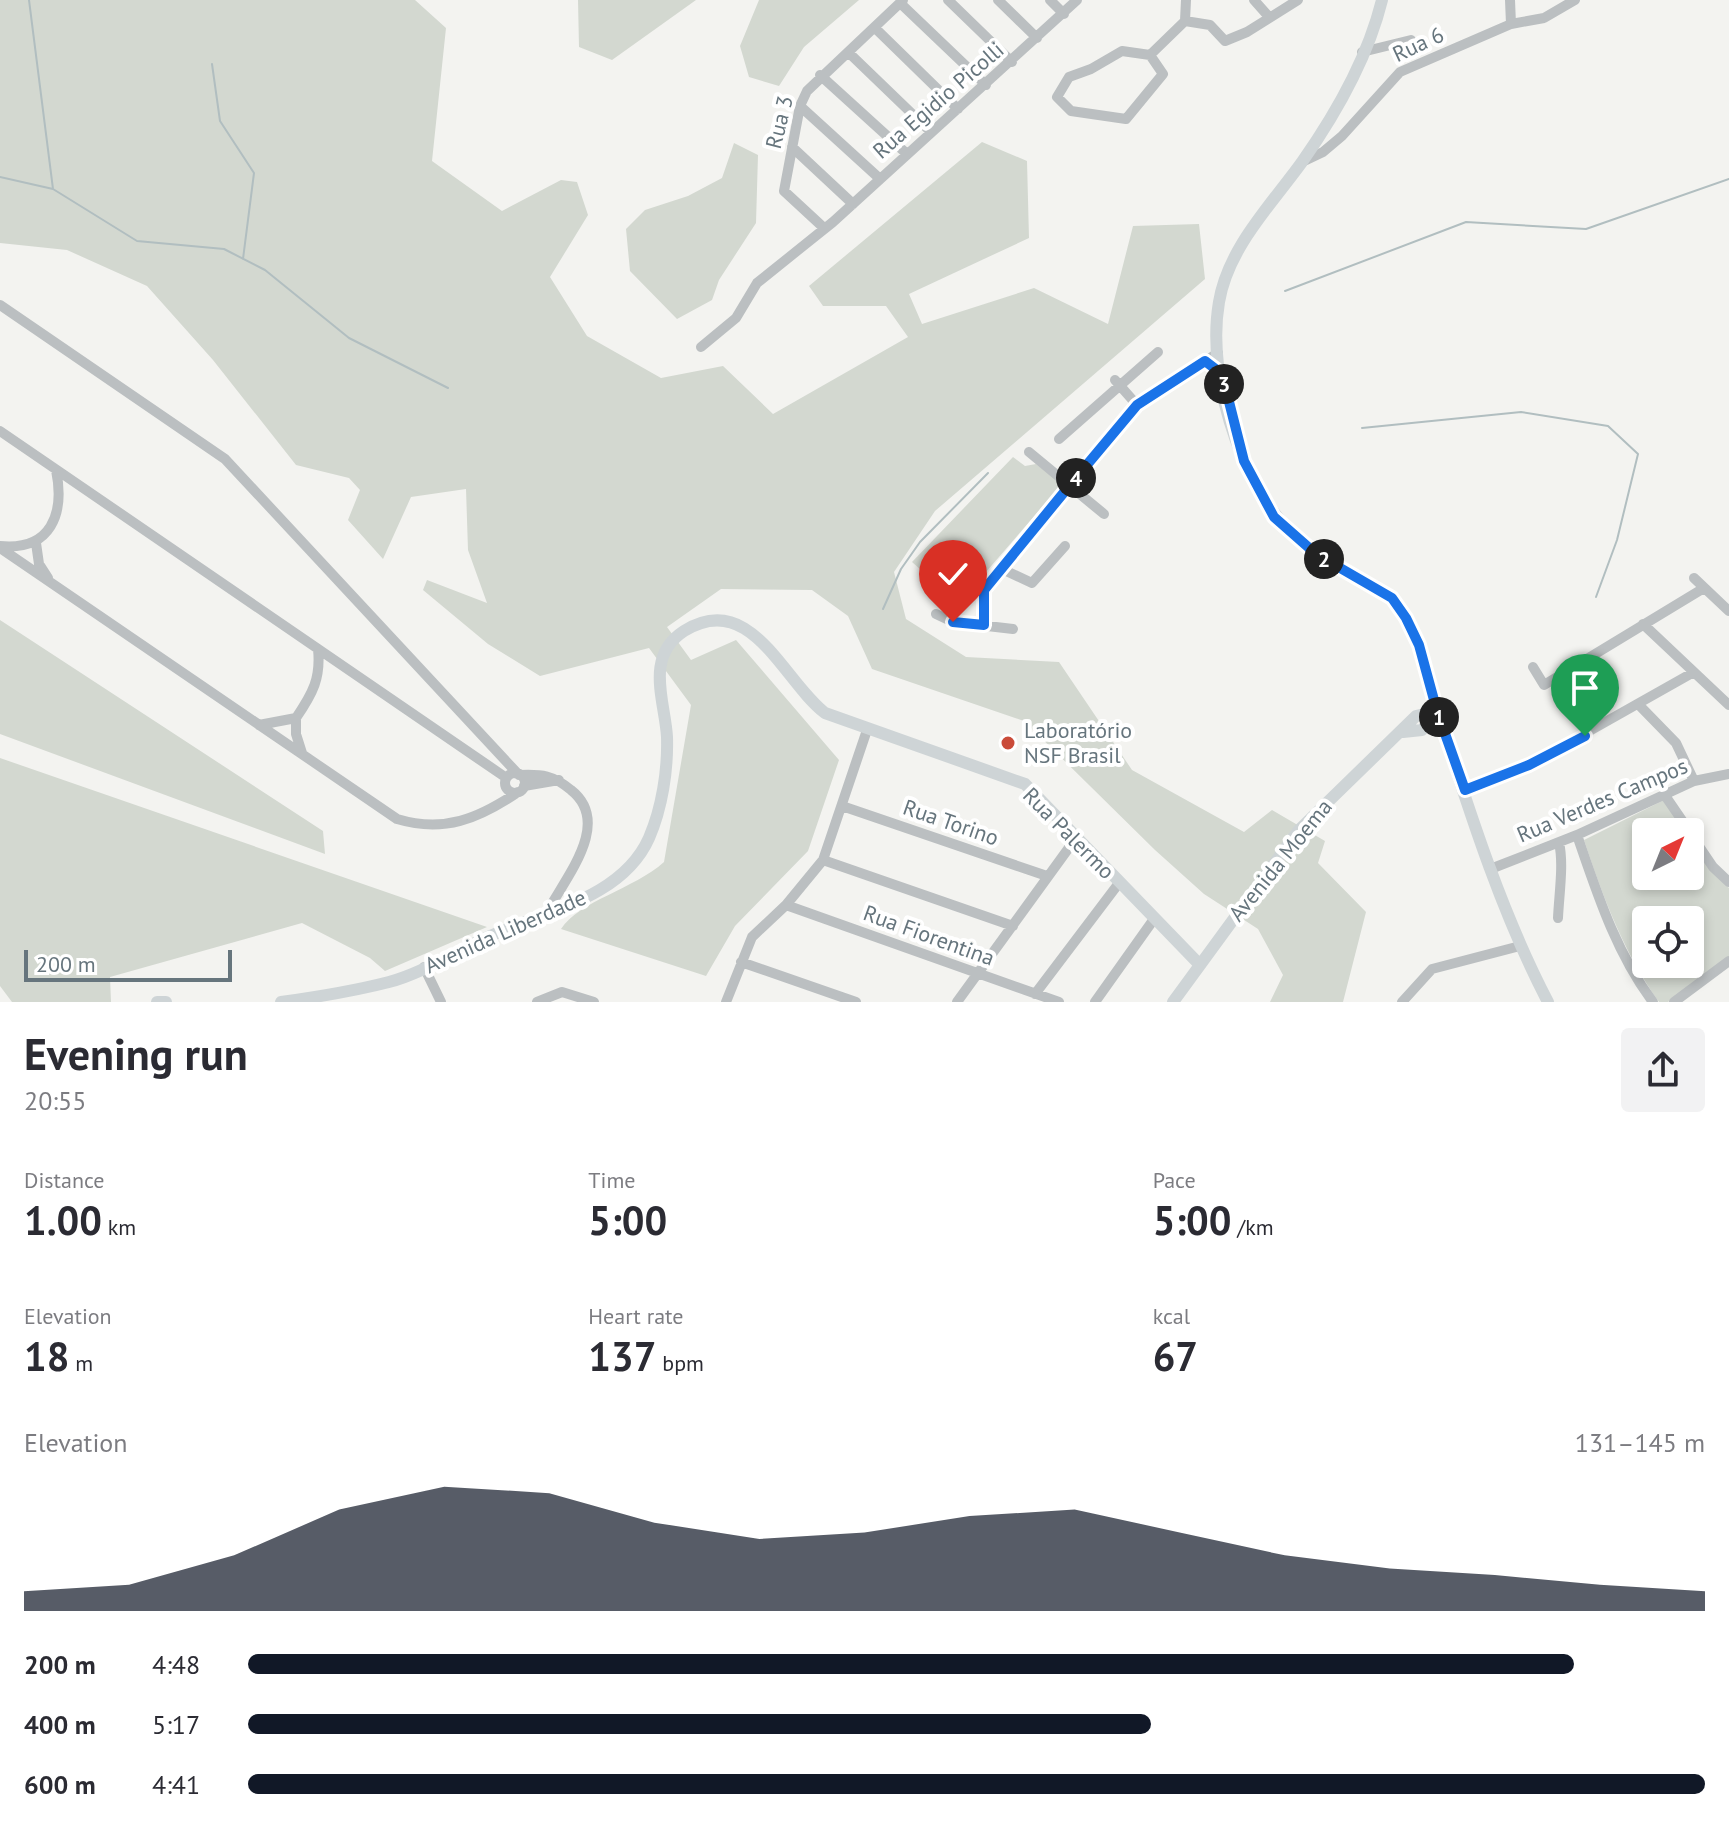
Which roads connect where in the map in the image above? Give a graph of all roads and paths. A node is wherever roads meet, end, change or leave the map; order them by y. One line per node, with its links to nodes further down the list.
1 (948, 0): 22 (street)
2 (998, 0): 17 (street)
3 (1050, 0): 12 (street)
4 (1077, 0): 12 (street, Rua Egidio Picolli)
5 (1186, 0): 14 (street)
6 (1254, 0): 13 (street)
7 (1298, 0): 13 (street)
8 (1382, 0): 19 (main road)
9 (1510, 0): 15 (street)
10 (1575, 0): 15 (street, Rua 6)
11 (901, 2): 16 (street, Rua 3); 24 (street)
12 (1064, 14): 17 (street, Rua Egidio Picolli)
13 (1269, 17): 14 (street)
14 (1185, 21): 21 (street)
15 (1511, 24): 30 (street, Rua 6)
16 (875, 28): 20 (street, Rua 3); 26 (street)
17 (1037, 38): 22 (street, Rua Egidio Picolli)
18 (1411, 40): 19 (street)
19 (1362, 52): 30 (main road)
20 (849, 53): 23 (street, Rua 3); 27 (street)
21 (1150, 55): 21 (street)
22 (1012, 62): 24 (street, Rua Egidio Picolli)
23 (820, 75): 25 (street, Rua 3); 29 (street)
24 (986, 85): 26 (street, Rua Egidio Picolli)
25 (800, 106): 28 (street, Rua 3); 31 (street)
26 (958, 109): 27 (street, Rua Egidio Picolli)
27 (931, 132): 29 (street, Rua Egidio Picolli)
28 (792, 147): 32 (street); 33 (street, Rua 3)
29 (907, 154): 31 (street, Rua Egidio Picolli)
30 (1302, 162): 37 (main road)
31 (879, 178): 32 (street, Rua Egidio Picolli)
32 (853, 204): 33 (street, Rua Egidio Picolli)
33 (824, 228): 35 (street, Rua Egidio Picolli)
34 (0, 305): 75 (street)
35 (701, 347)
36 (1158, 352): 40 (street)
37 (1218, 353): 38 (street); 39 (main road)
38 (1205, 361): 39 (main road); 41 (street)
39 (1222, 374): 63 (main road)
40 (1117, 382): 41 (street); 43 (street)
41 (1137, 405): 46 (street)
42 (0, 431): 45 (street)
43 (1059, 439)
44 (1029, 452): 46 (street)
45 (56, 470): 48 (street); 60 (street)
46 (1070, 485): 47 (street); 51 (street)
47 (1104, 514)
48 (36, 543): 50 (street); 53 (street)
49 (1065, 546): 51 (street)
50 (0, 547): 53 (street)
51 (1002, 569): 58 (street)
52 (1694, 578): 54 (street)
53 (51, 583): 69 (street)
54 (1704, 588): 55 (street); 57 (street)
55 (1729, 611)
56 (936, 614): 58 (street)
57 (1643, 624): 61 (street); 62 (street)
58 (984, 625): 59 (street)
59 (1013, 629)
60 (318, 649): 68 (street); 76 (street)
61 (1533, 667)
62 (1694, 672): 64 (street); 65 (street)
63 (1430, 684): 66 (main road); 67 (main road, Avenida Moema)
64 (1639, 705): 80 (street); 82 (street)
65 (1729, 705)
66 (1437, 711): 67 (main road); 71 (main road); 73 (main road)
67 (1416, 716): 72 (main road, Avenida Moema)
68 (296, 718): 69 (street); 74 (street)
69 (259, 725): 74 (street)
70 (867, 730): 84 (street); 87 (main road, Rua Palermo); 96 (main road, Avenida Liberdade)
71 (1422, 730): 72 (main road); 73 (main road)
72 (1403, 732): 103 (main road, Avenida Moema)
73 (1447, 738): 82 (main road)
74 (302, 753): 81 (street)
75 (499, 753): 76 (street); 77 (street); 81 (street)
76 (478, 760): 81 (street)
77 (519, 774): 79 (street); 81 (street)
78 (1729, 774): 80 (street, Rua Verdes Campos)
79 (559, 780): 81 (street); 96 (street)
80 (1694, 781): 83 (street, Rua Verdes Campos)
81 (512, 785)
82 (1465, 790): 91 (main road)
83 (1664, 794): 85 (street); 86 (street, Rua Verdes Campos)
84 (842, 806): 90 (street); 92 (street, Rua Torino)
85 (1680, 818)
86 (1577, 835): 88 (street, Rua Verdes Campos); 122 (street)
87 (1076, 838): 92 (street); 94 (main road, Rua Palermo)
88 (1559, 843): 91 (street, Rua Verdes Campos); 97 (street)
89 (1704, 853): 93 (street)
90 (823, 860): 95 (street); 99 (street)
91 (1495, 867): 100 (main road)
92 (1047, 876): 99 (street)
93 (1729, 882)
94 (1119, 883): 98 (main road, Rua Palermo); 106 (street)
95 (786, 905): 102 (street); 105 (street, Rua Fiorentina)
96 (544, 918): 104 (main road, Avenida Liberdade)
97 (1558, 918)
98 (1154, 919): 103 (main road, Rua Palermo); 118 (street)
99 (1013, 926): 105 (street)
100 (1520, 946): 120 (street); 121 (main road)
101 (1729, 961): 123 (street)
102 (741, 962): 114 (street); 115 (street)
103 (1199, 964): 119 (main road, Avenida Moema)
104 (424, 967): 107 (main road, Avenida Liberdade); 111 (street)
105 (978, 973): 106 (street, Rua Fiorentina); 116 (street)
106 (1035, 994): 117 (street, Rua Fiorentina)
107 (325, 999): 110 (main road, Avenida Liberdade)
108 (157, 1002): 109 (main road)
109 (166, 1002)
110 (281, 1002)
111 (441, 1002)
112 (537, 1002): 113 (street)
113 (594, 1002)
114 (726, 1002)
115 (856, 1002)
116 (957, 1002)
117 (1059, 1002)
118 (1095, 1002)
119 (1173, 1002)
120 (1402, 1002)
121 (1548, 1002)
122 (1653, 1002)
123 (1674, 1002)

